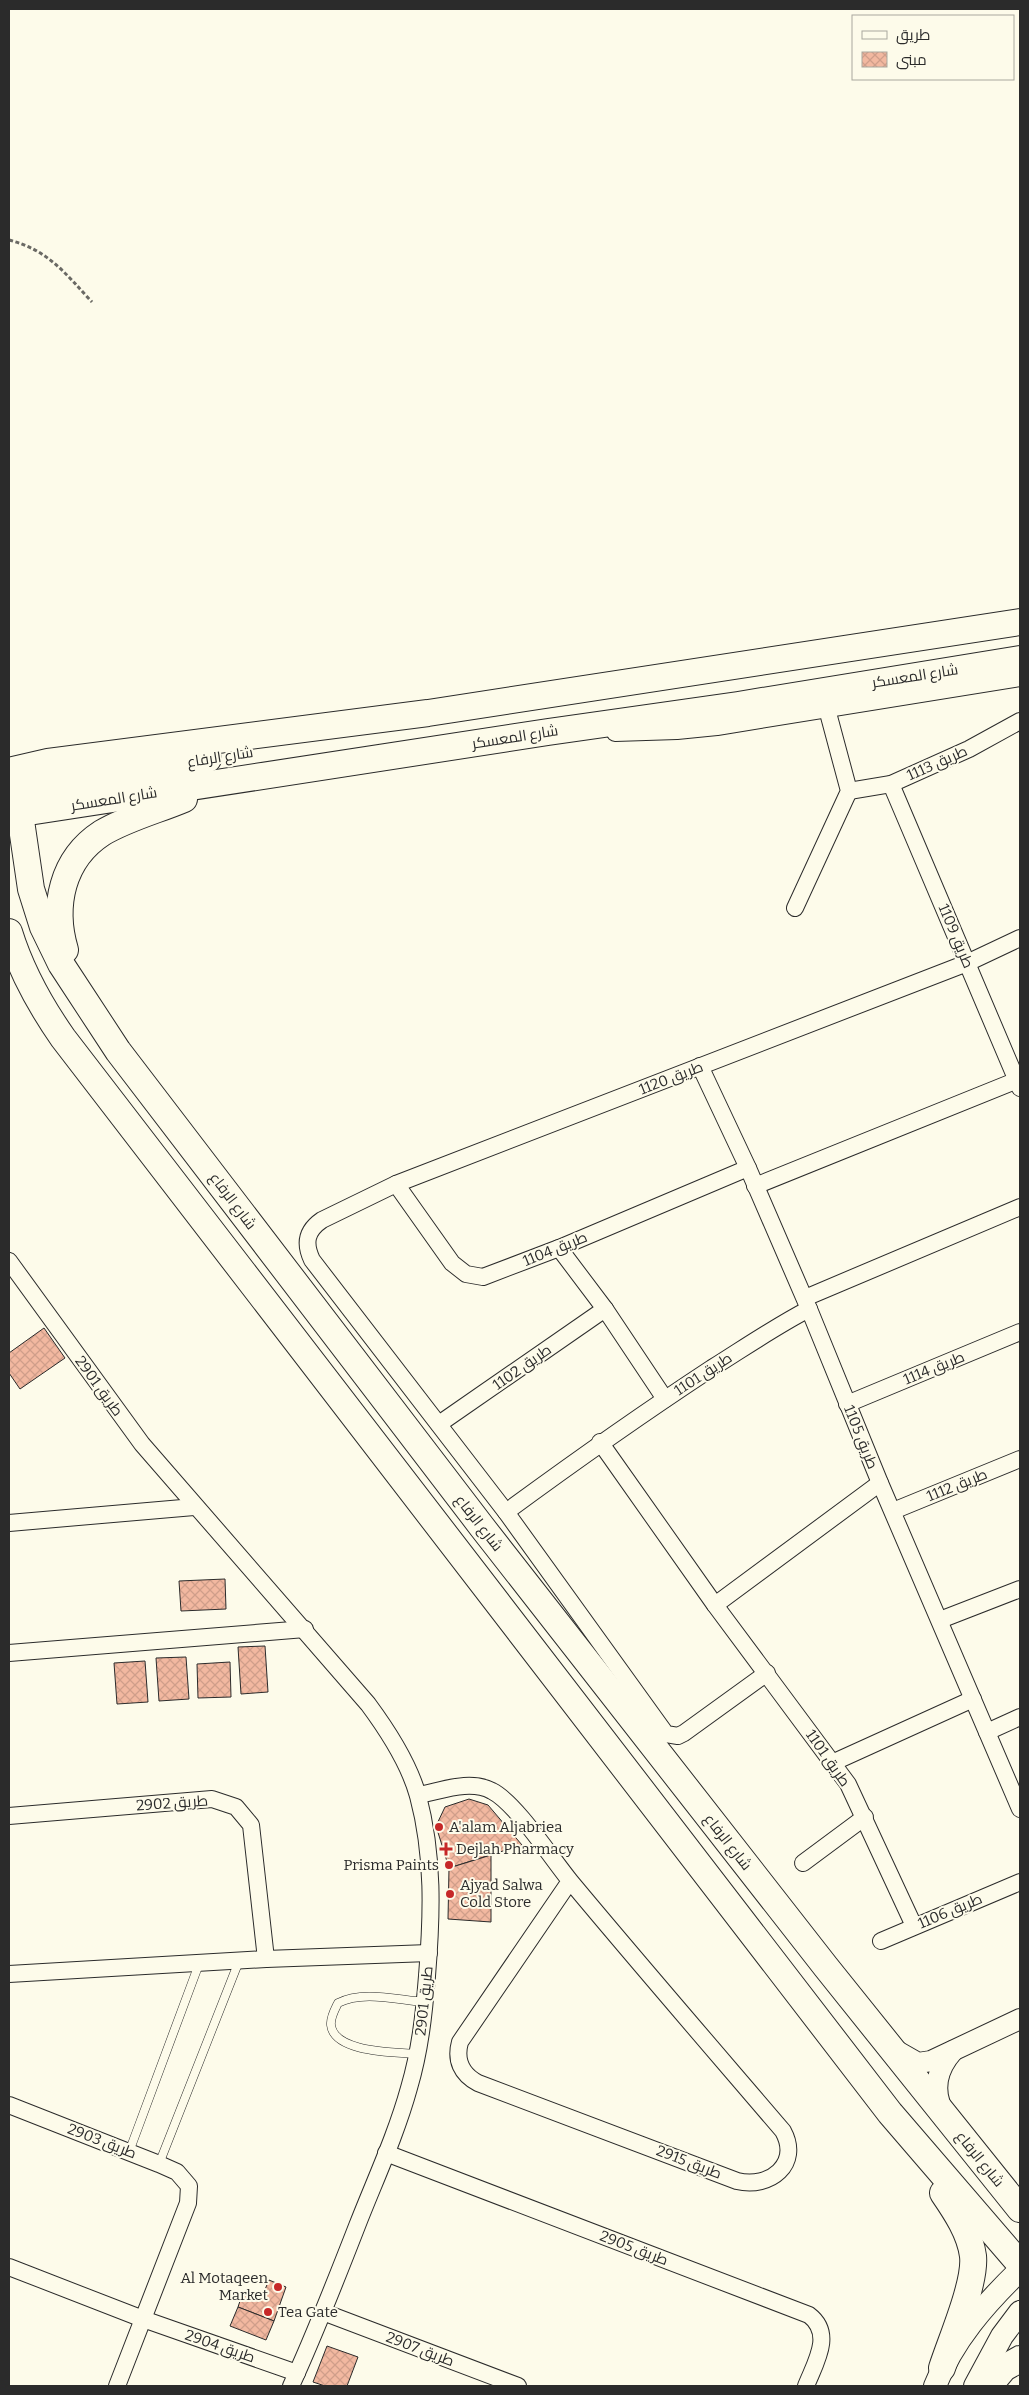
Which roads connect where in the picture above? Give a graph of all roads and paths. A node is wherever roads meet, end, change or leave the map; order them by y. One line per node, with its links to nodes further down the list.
1 (9, 240): 2 (path)
2 (92, 302)
3 (1020, 622): 7 (main road)
4 (1020, 659): 9 (main road, شارع المعسكر)
5 (1020, 678): 6 (street)
6 (827, 709): 9 (street); 13 (street)
7 (428, 713): 10 (main road); 14 (main road, شارع الرفاع)
8 (1020, 721): 12 (street, طريق 1113)
9 (548, 732): 11 (main road, شارع المعسكر)
10 (9, 771)
11 (227, 782): 14 (main road, شارع المعسكر); 20 (main road)
12 (891, 784): 13 (street, طريق 1113); 18 (street, طريق 1109)
13 (849, 791): 15 (street)
14 (11, 805): 20 (main road, شارع الرفاع)
15 (795, 908)
16 (9, 932): 21 (main road)
17 (1020, 938): 18 (street, طريق 1120)
18 (967, 963): 22 (street, طريق 1120); 23 (street, طريق 1109)
19 (9, 987): 21 (main road)
20 (83, 997): 69 (main road, شارع الرفاع)
21 (63, 1038): 73 (main road)
22 (700, 1066): 24 (street, طريق 1105); 25 (street, طريق 1120)
23 (1019, 1083): 26 (street)
24 (748, 1168): 26 (street, طريق 1105); 28 (street, طريق 1104)
25 (396, 1184): 28 (street, طريق 1104); 35 (street, طريق 1120)
26 (755, 1186): 30 (street, طريق 1105)
27 (1020, 1207): 30 (street, طريق 1101)
28 (559, 1248): 31 (street)
29 (9, 1261): 39 (street, طريق 2901)
30 (807, 1304): 33 (street, طريق 1101); 34 (street, طريق 1105)
31 (605, 1309): 33 (street); 35 (street, طريق 1102)
32 (1020, 1332): 34 (street, طريق 1114)
33 (665, 1399): 36 (street, طريق 1101)
34 (847, 1404): 38 (street, طريق 1105)
35 (439, 1424): 41 (street)
36 (600, 1442): 41 (street, طريق 1101); 44 (street, طريق 1101)
37 (1020, 1459): 40 (street, طريق 1112)
38 (880, 1483): 40 (street, طريق 1105); 44 (street)
39 (194, 1507): 42 (street); 46 (street, طريق 2901)
40 (893, 1511): 45 (street, طريق 1105)
41 (506, 1512): 48 (street)
42 (9, 1523)
43 (1020, 1589): 45 (street)
44 (715, 1605): 48 (street, طريق 1101)
45 (940, 1620): 49 (street, طريق 1105)
46 (305, 1630): 47 (street); 53 (street, طريق 2901)
47 (9, 1652)
48 (767, 1673): 52 (street, طريق 1101)
49 (973, 1699): 51 (street, طريق 1105); 52 (street)
50 (1020, 1717): 51 (street)
51 (987, 1732): 54 (street, طريق 1105)
52 (832, 1763): 56 (street, طريق 1101)
53 (418, 1795): 58 (street, طريق 2915); 62 (street, طريق 2901)
54 (1020, 1810)
55 (9, 1816): 63 (street, طريق 2902)
56 (865, 1817): 57 (street); 60 (street, طريق 1101)
57 (803, 1863)
58 (570, 1881): 58 (street, طريق 2915)
59 (1020, 1882): 60 (street, طريق 1106)
60 (914, 1926): 61 (street, طريق 1106)
61 (881, 1941)
62 (429, 1953): 63 (street); 67 (street, طريق 2901)
63 (266, 1958): 64 (street)
64 (239, 1961): 65 (street); 77 (lane)
65 (199, 1962): 66 (street); 75 (lane)
66 (9, 1974)
67 (425, 2002): 71 (street, طريق 2901); 71 (lane)
68 (1016, 2022): 70 (street)
69 (886, 2042): 70 (street); 74 (main road, شارع الرفاع)
70 (953, 2051): 74 (street)
71 (418, 2054): 76 (street, طريق 2901)
72 (9, 2105): 75 (street, طريق 2903)
73 (890, 2114): 79 (main road); 86 (main road)
74 (947, 2119): 78 (main road, شارع الرفاع)
75 (129, 2152): 77 (street, طريق 2903)
76 (386, 2153): 82 (street, طريق 2901); 90 (street, طريق 2905)
77 (159, 2164): 84 (street, طريق 2903)
78 (1020, 2209)
79 (1020, 2264)
80 (9, 2267): 84 (street, طريق 2904)
81 (1020, 2270): 86 (main road)
82 (323, 2312): 87 (street, طريق 2901); 89 (street, طريق 2907)
83 (1020, 2312): 91 (main road)
84 (143, 2319): 87 (street, طريق 2904); 88 (street)
85 (1020, 2359): 92 (main road)
86 (939, 2377)
87 (294, 2380)
88 (116, 2386)
89 (518, 2386)
90 (806, 2386)
91 (975, 2386)
92 (989, 2386)

